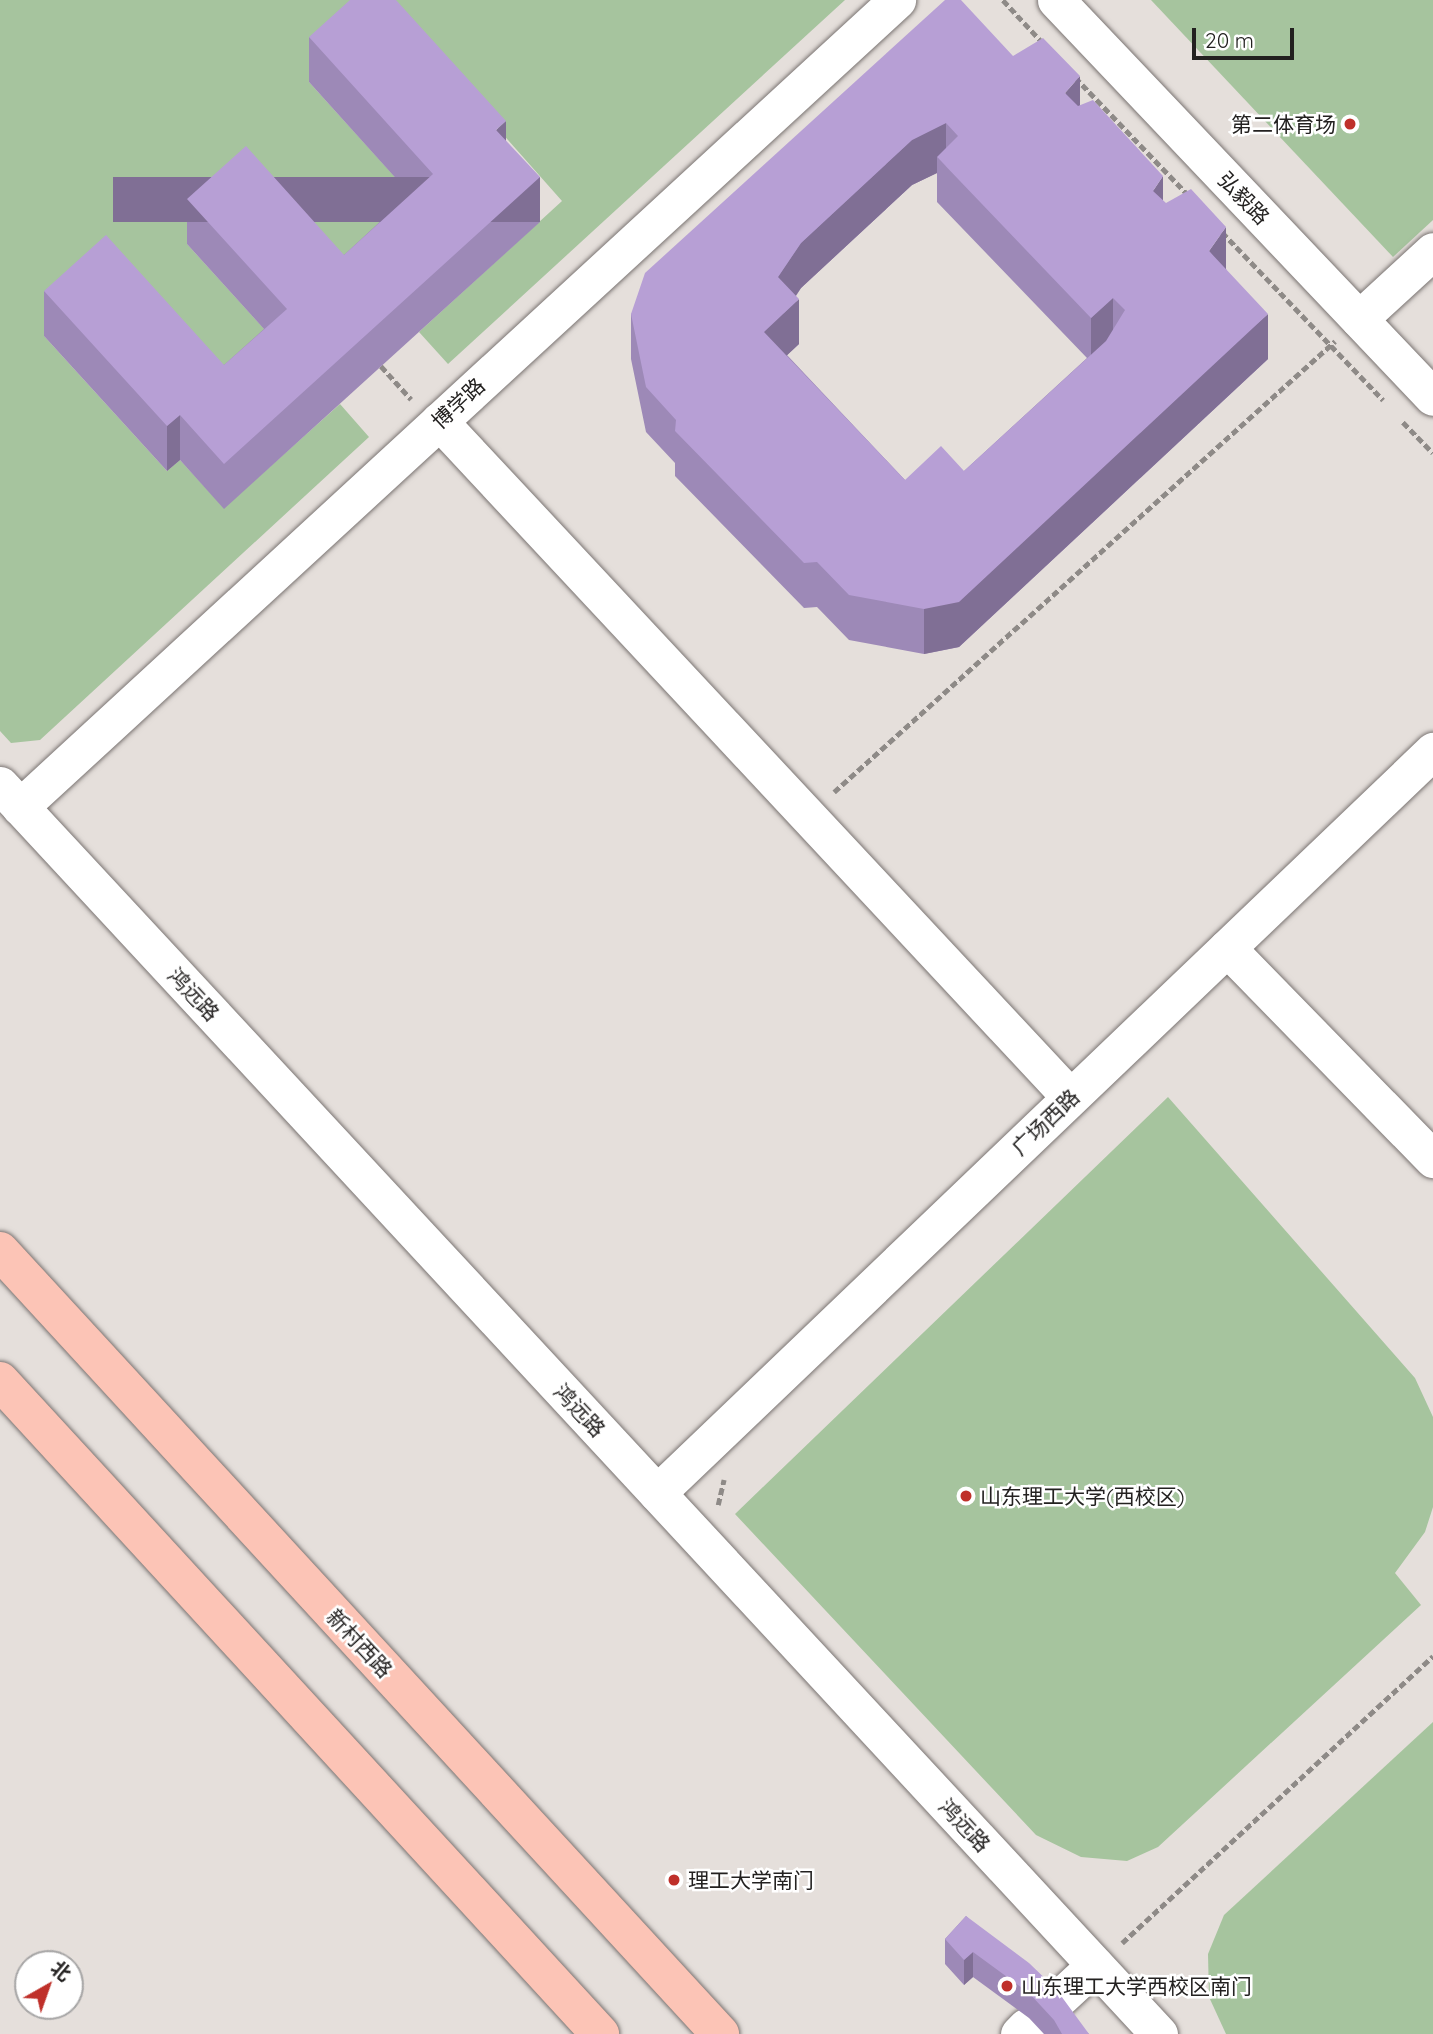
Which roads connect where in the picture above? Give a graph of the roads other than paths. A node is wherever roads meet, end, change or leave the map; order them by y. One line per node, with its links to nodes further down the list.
1 (897, 0): 6 (street, 博学路)
2 (1056, 0): 4 (street, 弘毅路)
3 (1433, 251): 4 (street)
4 (1359, 319): 5 (street, 弘毅路)
5 (1433, 397)
6 (429, 414): 8 (street, 博学路); 10 (street)
7 (1433, 751): 9 (street, 广场西路)
8 (10, 796): 14 (street, 鸿远路)
9 (1227, 948): 10 (street, 广场西路); 11 (street)
10 (1070, 1097): 14 (street, 广场西路)
11 (1433, 1159)
12 (0, 1251): 18 (main road, 新村西路)
13 (0, 1381): 17 (main road)
14 (657, 1493): 15 (street, 鸿远路)
15 (1112, 1951): 16 (street); 19 (street, 鸿远路)
16 (1053, 2004)
17 (600, 2034)
18 (720, 2034)
19 (1159, 2034)

